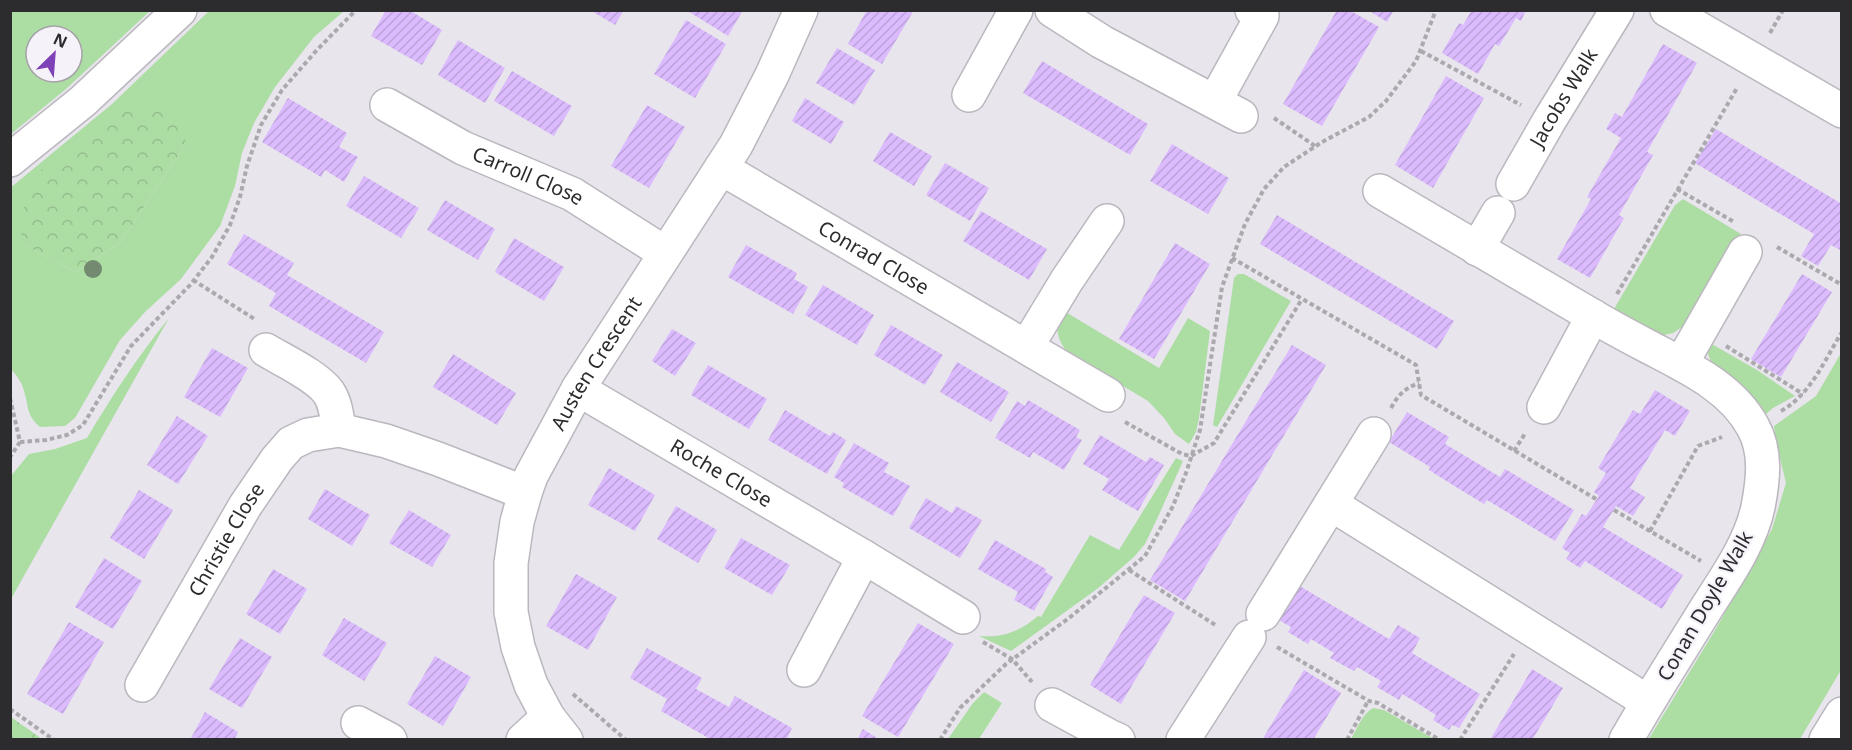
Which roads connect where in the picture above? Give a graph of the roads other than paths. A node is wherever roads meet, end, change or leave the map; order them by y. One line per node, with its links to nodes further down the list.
1 (180, 10): 11 (street)
2 (801, 10): 12 (street, Austen Crescent)
3 (1016, 10): 8 (street)
4 (1052, 10): 5 (street)
5 (1252, 10)
6 (1617, 10): 13 (street, Jacobs Walk)
7 (1667, 10): 10 (street)
8 (969, 95)
9 (387, 105): 19 (street, Carroll Close)
10 (1842, 111)
11 (10, 160)
12 (721, 168): 19 (street, Austen Crescent); 21 (street, Conrad Close)
13 (1513, 184)
14 (1380, 191): 17 (street, Conan Doyle Walk)
15 (1497, 213): 17 (street)
16 (1107, 221): 21 (street)
17 (1477, 249): 20 (street, Conan Doyle Walk)
18 (1745, 252): 23 (street)
19 (664, 253): 24 (street, Austen Crescent)
20 (1597, 319): 23 (street, Conan Doyle Walk); 26 (street)
21 (1027, 346): 25 (street, Conrad Close)
22 (266, 351): 27 (street)
23 (1681, 363): 35 (street, Conan Doyle Walk)
24 (578, 389): 29 (street, Austen Crescent); 31 (street, Roche Close)
25 (1108, 395)
26 (1544, 406)
27 (339, 430): 29 (street, Christie Close); 34 (street, Christie Close)
28 (1374, 434): 30 (street)
29 (525, 493): 39 (street, Austen Crescent)
30 (1332, 504): 35 (street, Conan Doyle Walk); 43 (street)
31 (864, 557): 32 (street, Roche Close); 33 (street)
32 (963, 617)
33 (804, 669)
34 (141, 685)
35 (1648, 702): 44 (street, Conan Doyle Walk)
36 (1052, 705): 42 (street)
37 (1842, 714): 45 (street)
38 (358, 723): 40 (street)
39 (557, 728): 41 (street)
40 (390, 740)
41 (523, 740)
42 (1118, 740)
43 (1183, 740)
44 (1626, 740)
45 (1826, 740)

